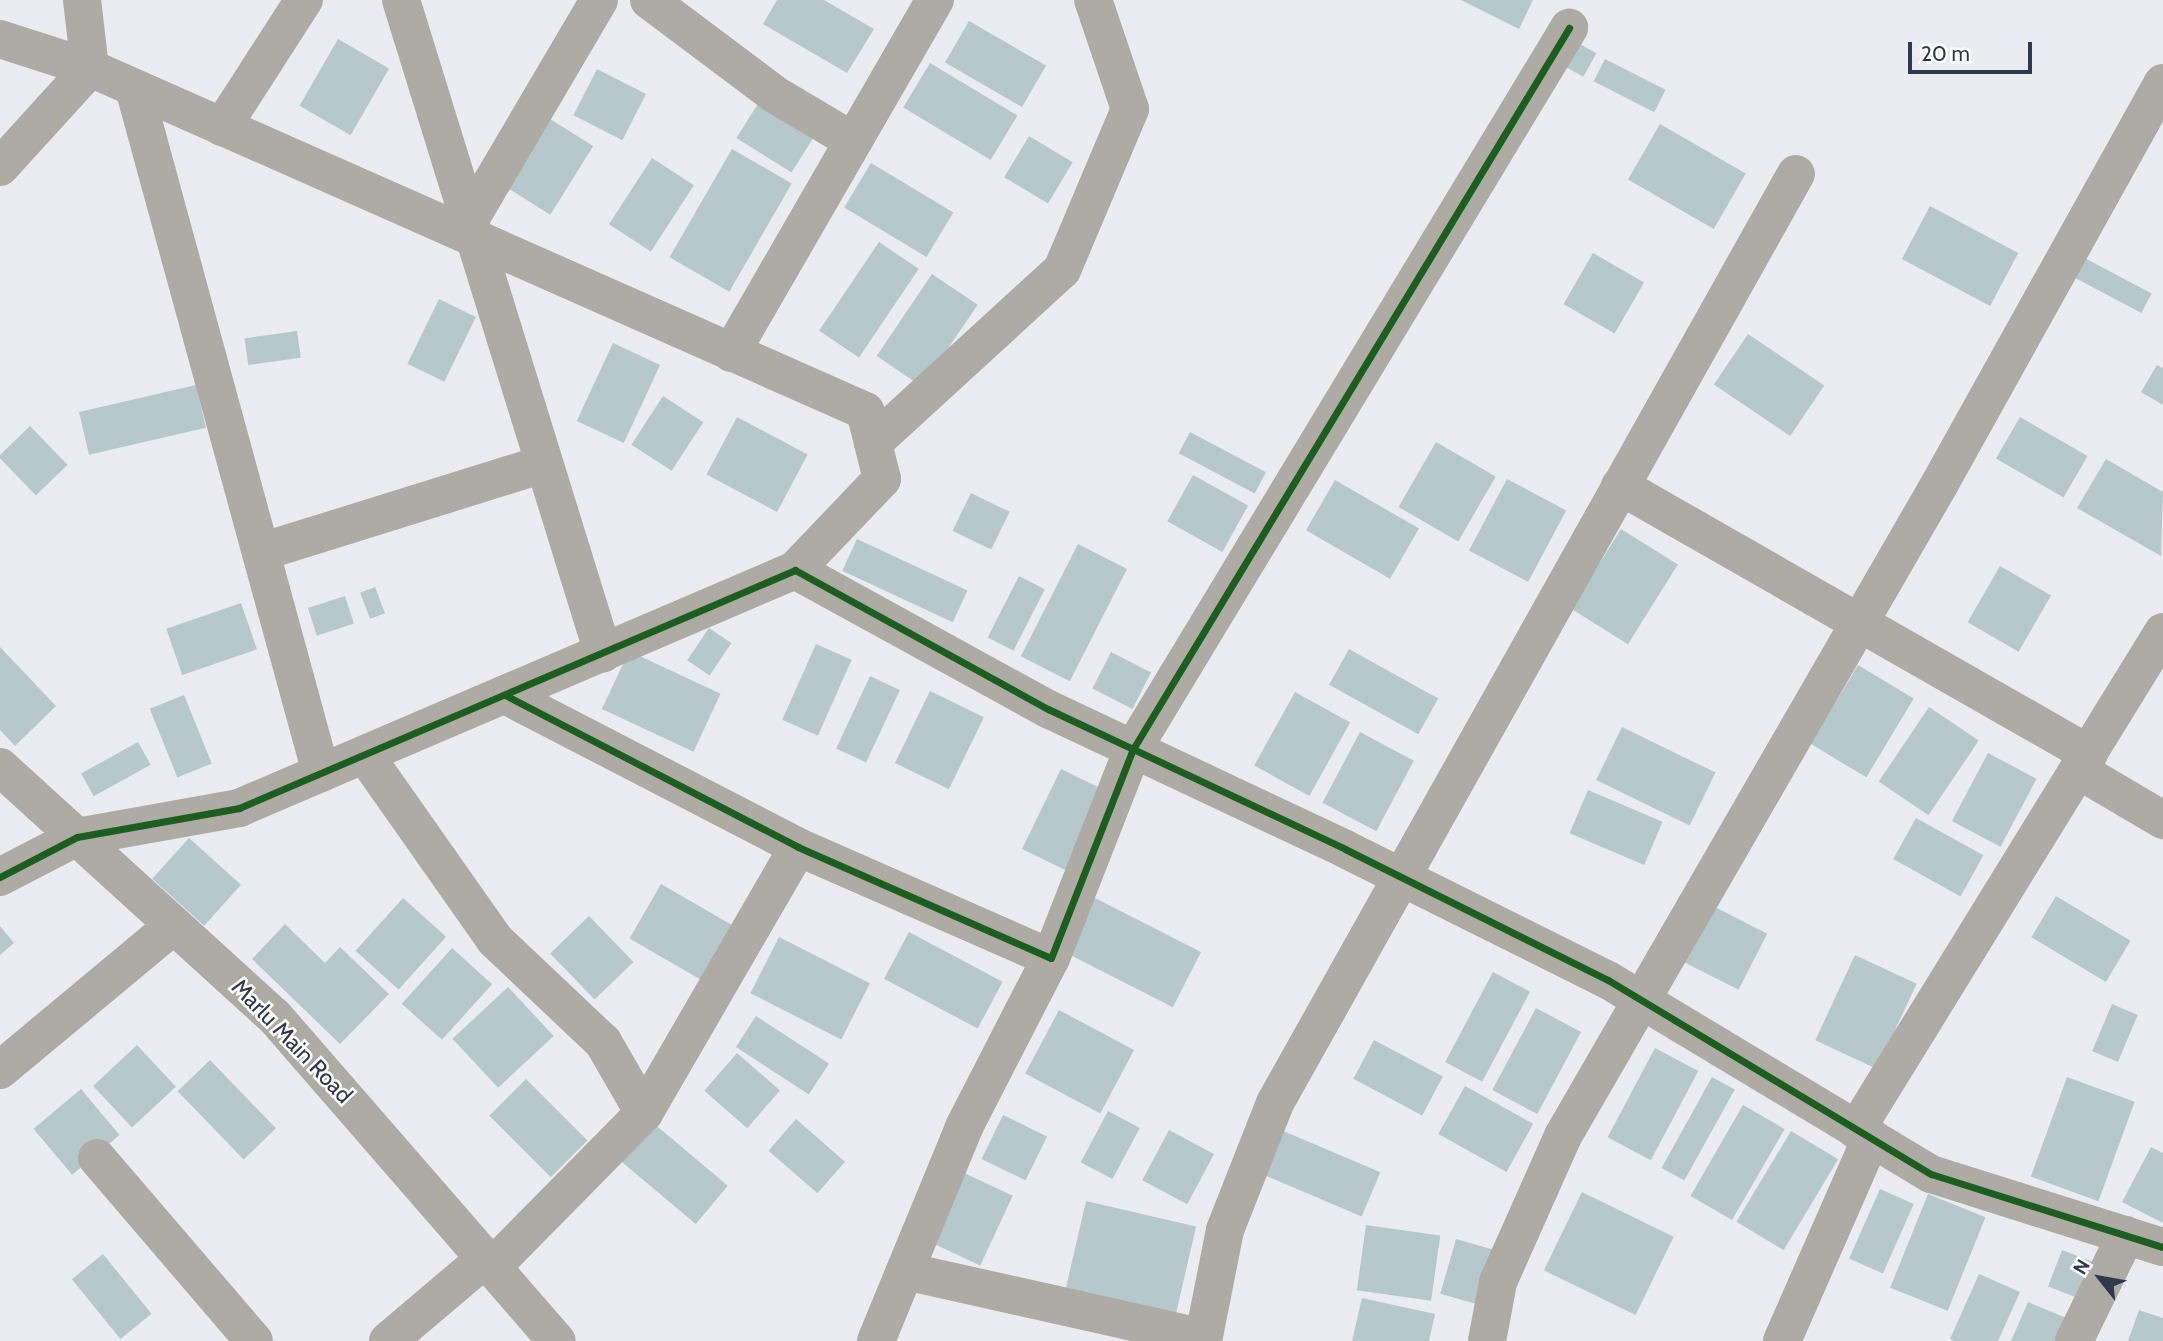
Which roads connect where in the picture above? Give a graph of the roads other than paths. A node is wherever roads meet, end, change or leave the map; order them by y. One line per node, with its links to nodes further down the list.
1 (82, 0): 10 (street)
2 (304, 0): 13 (street)
3 (401, 0): 17 (street)
4 (599, 0): 17 (street)
5 (649, 0): 14 (street)
6 (935, 0): 14 (street)
7 (1093, 0): 19 (street)
8 (1569, 28): 28 (street)
9 (0, 39): 10 (street)
10 (90, 68): 12 (street); 15 (street)
11 (2163, 83): 24 (street)
12 (134, 88): 13 (street); 22 (street)
13 (222, 127): 17 (street)
14 (853, 142): 18 (street)
15 (0, 167)
16 (1796, 174): 21 (street)
17 (472, 231): 18 (street); 20 (street)
18 (731, 354): 19 (street)
19 (873, 443): 23 (street)
20 (544, 464): 22 (street); 26 (street)
21 (1620, 486): 24 (street); 36 (street)
22 (261, 552): 32 (street)
23 (795, 570): 26 (street); 28 (street)
24 (1858, 622): 30 (street); 40 (street)
25 (2163, 632): 30 (street)
26 (603, 653): 27 (street)
27 (507, 696): 29 (street); 35 (street)
28 (1133, 749): 36 (street); 39 (street)
29 (365, 755): 32 (street); 42 (street)
30 (2083, 762): 33 (street); 43 (street)
31 (0, 767): 34 (street, Marlu Main Road)
32 (321, 773): 34 (street)
33 (2163, 820)
34 (77, 837): 37 (street); 38 (street, Marlu Main Road)
35 (798, 847): 39 (street); 42 (street)
36 (1399, 876): 40 (street); 49 (street)
37 (0, 877)
38 (174, 925): 41 (street); 47 (street, Marlu Main Road)
39 (1051, 958): 48 (street)
40 (1639, 999): 43 (street); 54 (street)
41 (0, 1070)
42 (644, 1113): 47 (street)
43 (1863, 1134): 45 (street); 55 (street)
44 (97, 1158): 50 (street)
45 (2126, 1235): 46 (street); 56 (street)
46 (2163, 1247)
47 (491, 1261): 51 (street); 52 (street, Marlu Main Road)
48 (905, 1271): 49 (street); 53 (street)
49 (1203, 1339)
50 (254, 1341)
51 (388, 1341)
52 (557, 1341)
53 (876, 1341)
54 (1487, 1341)
55 (1782, 1341)
56 (2074, 1341)

